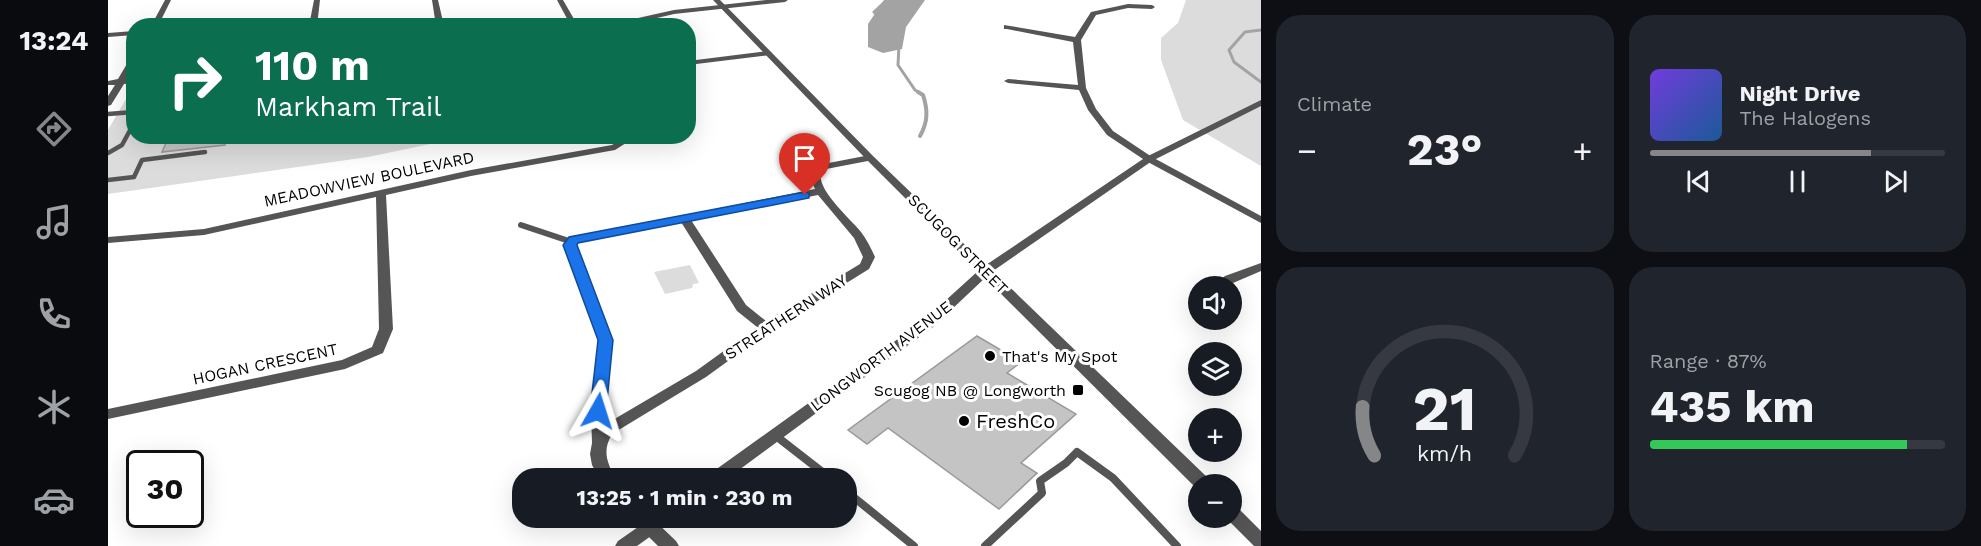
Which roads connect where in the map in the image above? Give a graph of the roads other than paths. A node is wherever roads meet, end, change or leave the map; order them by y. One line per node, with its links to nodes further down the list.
1 (168, 0): 9 (street)
2 (317, 0): 10 (street)
3 (435, 0): 11 (street)
4 (560, 0): 12 (street)
5 (716, 0): 7 (street, SCUGOG STREET)
6 (785, 0): 7 (street)
7 (723, 6): 13 (street); 18 (street, SCUGOG STREET)
8 (1152, 7): 17 (street)
9 (158, 18)
10 (314, 18)
11 (438, 18)
12 (570, 18)
13 (647, 18)
14 (1007, 27): 17 (street)
15 (126, 34): 16 (street)
16 (108, 35)
17 (1077, 40): 25 (street)
18 (768, 53): 19 (street); 34 (street, SCUGOG STREET)
19 (696, 62)
20 (126, 72): 21 (street)
21 (120, 81): 22 (street); 24 (street); 26 (street)
22 (126, 81)
23 (1008, 81): 25 (street)
24 (108, 83)
25 (1082, 88): 35 (street)
26 (108, 103)
27 (1261, 104): 35 (street, LONGWORTH AVENUE)
28 (126, 112): 29 (lane)
29 (108, 114)
30 (126, 136): 33 (lane)
31 (620, 144): 38 (street, MEADOWVIEW BOULEVARD)
32 (205, 152): 36 (lane)
33 (108, 153)
34 (870, 158): 37 (street); 45 (street, SCUGOG STREET)
35 (1149, 159): 40 (street); 45 (street, LONGWORTH AVENUE)
36 (108, 180)
37 (822, 191): 39 (street); 47 (street, STREATHERN WAY)
38 (381, 194): 42 (street, MEADOWVIEW BOULEVARD); 48 (street, HOGAN CRESCENT)
39 (685, 219): 43 (street); 47 (street)
40 (1261, 220)
41 (521, 225): 43 (lane)
42 (108, 240)
43 (572, 242): 50 (street)
44 (1261, 267): 46 (street)
45 (985, 271): 49 (street, LONGWORTH AVENUE); 54 (street, SCUGOG STREET)
46 (1236, 276)
47 (766, 327): 50 (street, STREATHERN WAY)
48 (108, 414)
49 (776, 435): 52 (street, LONGWORTH AVENUE); 53 (lane)
50 (598, 442): 51 (street)
51 (603, 468)
52 (731, 468)
53 (817, 468)
54 (1193, 474)
55 (857, 500): 62 (lane)
56 (1242, 523): 59 (street)
57 (643, 528): 60 (street)
58 (658, 528): 61 (street)
59 (1261, 542)
60 (624, 546)
61 (670, 546)
62 (914, 546)
63 (985, 546): 64 (lane)
64 (1177, 546)

